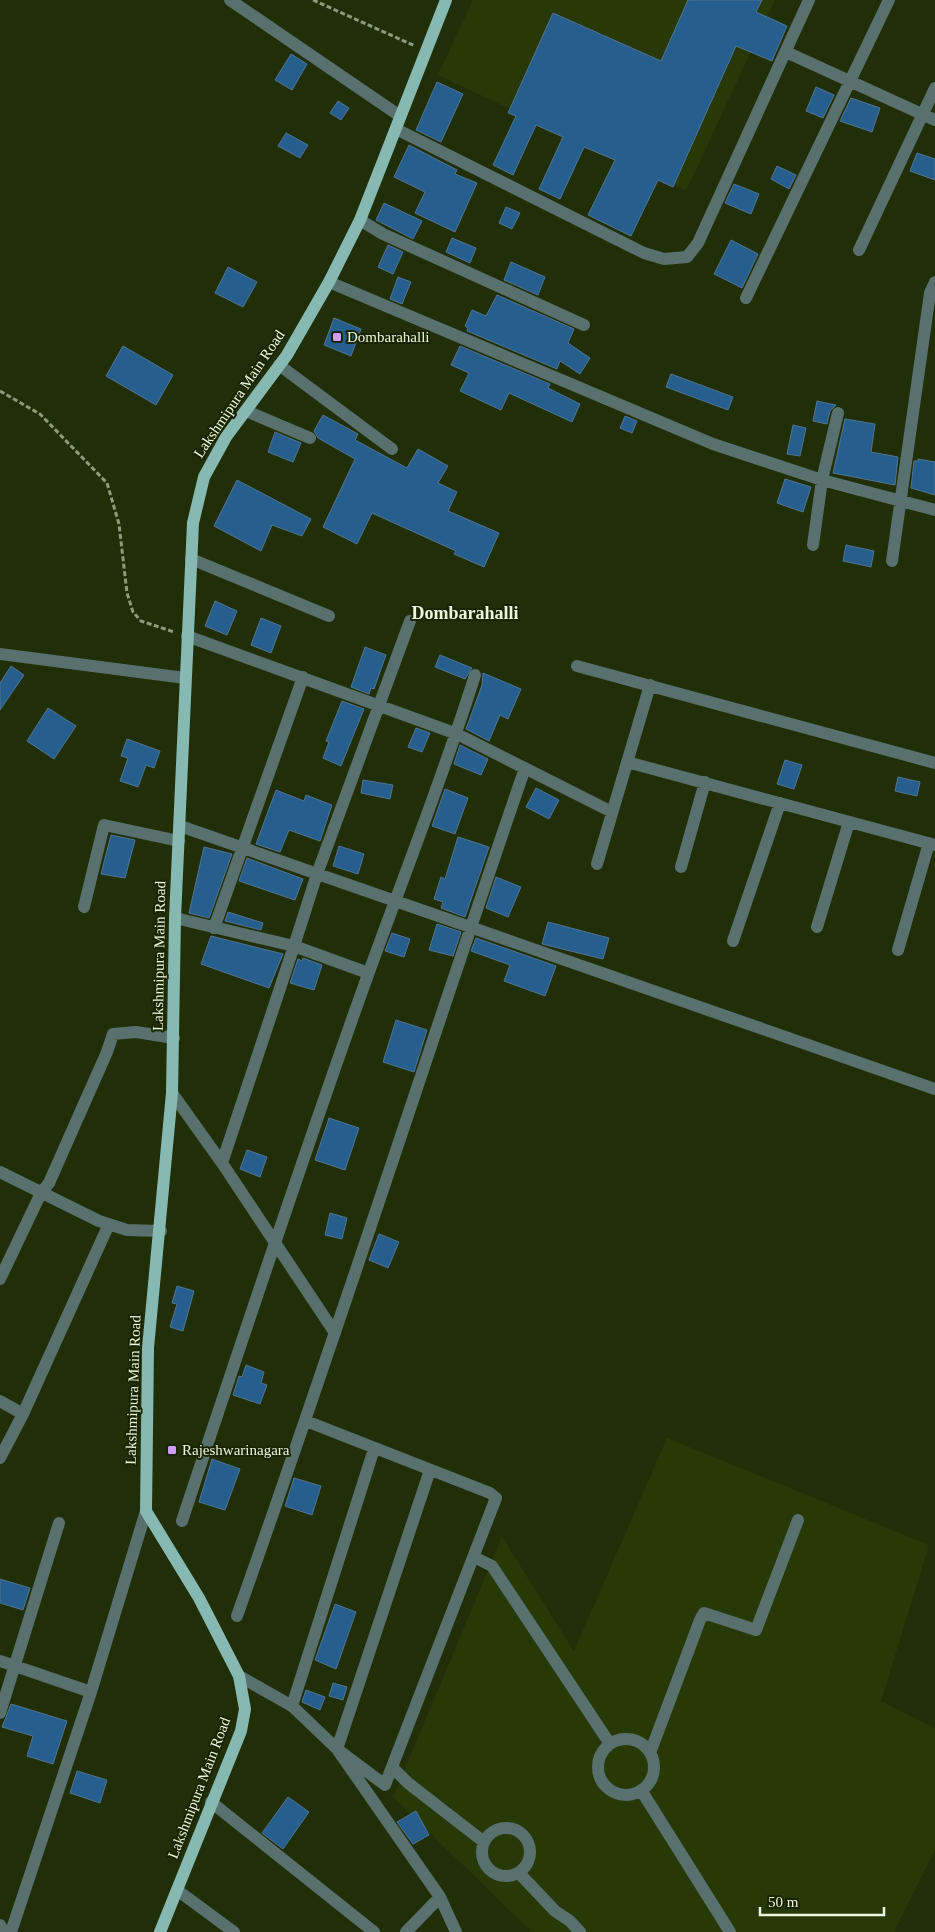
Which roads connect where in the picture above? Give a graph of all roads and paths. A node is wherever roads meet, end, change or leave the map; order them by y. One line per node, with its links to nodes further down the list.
1 (230, 0): 11 (street)
2 (313, 0): 6 (path)
3 (446, 0): 6 (main road, Lakshmipura Main Road)
4 (809, 0): 7 (street)
5 (889, 0): 8 (street)
6 (424, 50): 11 (main road, Lakshmipura Main Road)
7 (786, 52): 8 (street); 13 (street)
8 (851, 82): 10 (street); 18 (street)
9 (935, 88): 10 (street)
10 (922, 114): 12 (street); 15 (street)
11 (400, 116): 13 (main road, Lakshmipura Main Road)
12 (935, 120)
13 (396, 129): 14 (main road, Lakshmipura Main Road)
14 (360, 220): 16 (main road, Lakshmipura Main Road); 19 (street)
15 (859, 250)
16 (329, 282): 20 (main road, Lakshmipura Main Road); 26 (street)
17 (933, 289): 27 (street)
18 (746, 298)
19 (584, 326)
20 (279, 365): 22 (main road, Lakshmipura Main Road); 25 (street)
21 (0, 391): 34 (path)
22 (246, 411): 24 (street); 30 (main road, Lakshmipura Main Road)
23 (838, 413): 26 (street)
24 (310, 438)
25 (392, 449)
26 (822, 480): 27 (street); 29 (street)
27 (900, 501): 28 (street); 31 (street)
28 (935, 510)
29 (812, 544)
30 (190, 559): 32 (street); 34 (main road, Lakshmipura Main Road)
31 (892, 561)
32 (329, 616)
33 (410, 621): 41 (street)
34 (187, 636): 38 (street); 39 (main road, Lakshmipura Main Road)
35 (0, 654): 39 (street)
36 (577, 666): 40 (street)
37 (474, 675): 42 (street)
38 (303, 677): 41 (street); 53 (street)
39 (184, 678): 50 (main road, Lakshmipura Main Road)
40 (650, 685): 43 (street); 44 (street)
41 (380, 705): 42 (street); 56 (street)
42 (457, 734): 45 (street); 57 (street)
43 (627, 762): 46 (street); 48 (street)
44 (935, 763)
45 (525, 768): 48 (street); 60 (street)
46 (705, 782): 47 (street); 55 (street)
47 (780, 803): 49 (street); 63 (street)
48 (612, 812): 54 (street)
49 (850, 822): 52 (street); 61 (street)
50 (180, 826): 51 (main road, Lakshmipura Main Road); 53 (street)
51 (179, 841): 58 (street); 59 (main road, Lakshmipura Main Road)
52 (932, 844): 65 (street)
53 (242, 848): 56 (street); 62 (street)
54 (597, 864)
55 (681, 868)
56 (317, 874): 57 (street); 64 (street)
57 (395, 900): 60 (street); 66 (street)
58 (84, 907)
59 (175, 918): 62 (street); 67 (main road, Lakshmipura Main Road)
60 (471, 926): 68 (street); 77 (street)
61 (817, 927)
62 (214, 928): 64 (street)
63 (733, 941)
64 (294, 946): 66 (street); 70 (street)
65 (898, 950)
66 (368, 973): 75 (street)
67 (174, 1038): 69 (main road, Lakshmipura Main Road); 72 (street)
68 (935, 1088)
69 (172, 1093): 70 (street); 74 (main road, Lakshmipura Main Road)
70 (222, 1163): 75 (street)
71 (0, 1172): 72 (street)
72 (41, 1193): 73 (street); 76 (street)
73 (109, 1224): 74 (street); 79 (street)
74 (161, 1231): 84 (main road, Lakshmipura Main Road)
75 (275, 1242): 77 (street); 86 (street)
76 (0, 1279)
77 (335, 1333): 80 (street)
78 (0, 1401): 79 (street)
79 (23, 1414): 82 (street)
80 (306, 1422): 81 (street); 89 (street)
81 (374, 1449): 83 (street); 94 (street)
82 (0, 1458)
83 (430, 1470): 88 (street); 97 (street)
84 (146, 1511): 92 (main road, Lakshmipura Main Road); 93 (street)
85 (798, 1520): 98 (street)
86 (182, 1521)
87 (59, 1523): 91 (street)
88 (474, 1557): 96 (street); 99 (street)
89 (237, 1616)
90 (0, 1661): 91 (street)
91 (15, 1666): 93 (street); 95 (street)
92 (240, 1676): 94 (street); 101 (main road, Lakshmipura Main Road)
93 (91, 1692): 108 (street)
94 (292, 1706): 97 (street)
95 (0, 1713)
96 (610, 1744): 98 (street); 100 (street)
97 (337, 1749): 99 (street); 105 (street)
98 (650, 1753): 100 (street)
99 (392, 1767): 102 (street)
100 (641, 1790): 115 (street)
101 (211, 1802): 104 (main road, Lakshmipura Main Road); 111 (street)
102 (484, 1842): 103 (street); 103 (street)
103 (519, 1873): 114 (street)
104 (177, 1890): 109 (main road, Lakshmipura Main Road); 110 (street)
105 (440, 1897): 112 (street); 113 (street)
106 (0, 1925): 107 (street)
107 (4, 1932)
108 (12, 1932)
109 (160, 1932)
110 (234, 1932)
111 (374, 1932)
112 (406, 1932)
113 (456, 1932)
114 (580, 1932)
115 (730, 1932)

